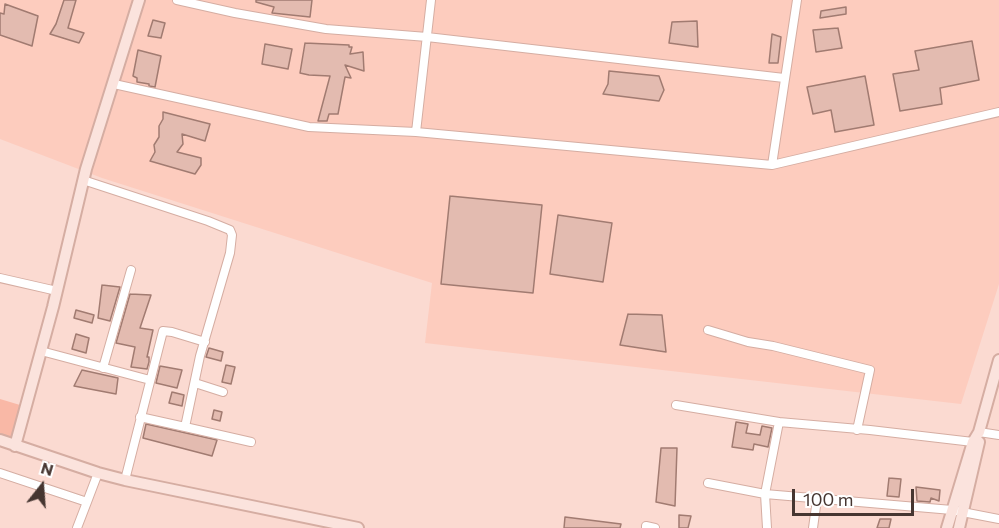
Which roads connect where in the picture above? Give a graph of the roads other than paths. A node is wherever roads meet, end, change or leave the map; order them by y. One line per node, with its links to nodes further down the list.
1 (139, 0): 7 (street)
2 (177, 0): 5 (street)
3 (431, 0): 5 (street)
4 (797, 0): 6 (street)
5 (427, 37): 6 (street); 9 (street)
6 (784, 78): 10 (street)
7 (114, 84): 9 (street); 11 (street)
8 (999, 111): 10 (street)
9 (416, 132): 10 (street)
10 (772, 165)
11 (83, 180): 14 (street); 16 (street)
12 (131, 270): 19 (street)
13 (0, 278): 14 (street)
14 (57, 291): 17 (street)
15 (708, 330): 27 (street)
16 (205, 342): 20 (street); 21 (street)
17 (41, 351): 19 (street); 32 (street)
18 (999, 360): 29 (street)
19 (103, 368): 20 (street)
20 (150, 380): 24 (street)
21 (195, 383): 22 (street); 26 (street)
22 (224, 392)
23 (676, 405): 25 (street)
24 (140, 417): 26 (street); 35 (street)
25 (779, 422): 27 (street); 37 (street)
26 (185, 427): 31 (street)
27 (857, 430): 29 (street)
28 (999, 435): 29 (street)
29 (976, 437): 40 (street)
30 (0, 440): 32 (street)
31 (251, 442)
32 (15, 446): 34 (street)
33 (0, 473): 39 (street)
34 (98, 473): 35 (street); 39 (street)
35 (124, 480): 42 (street)
36 (708, 483): 37 (street)
37 (765, 494): 38 (street); 46 (street)
38 (817, 499): 40 (street); 47 (street)
39 (87, 502): 43 (street)
40 (958, 511): 41 (street); 48 (street); 49 (street)
41 (999, 519)
42 (351, 527)
43 (77, 528)
44 (646, 528): 45 (street)
45 (655, 528)
46 (767, 528)
47 (813, 528)
48 (947, 528)
49 (959, 528)

